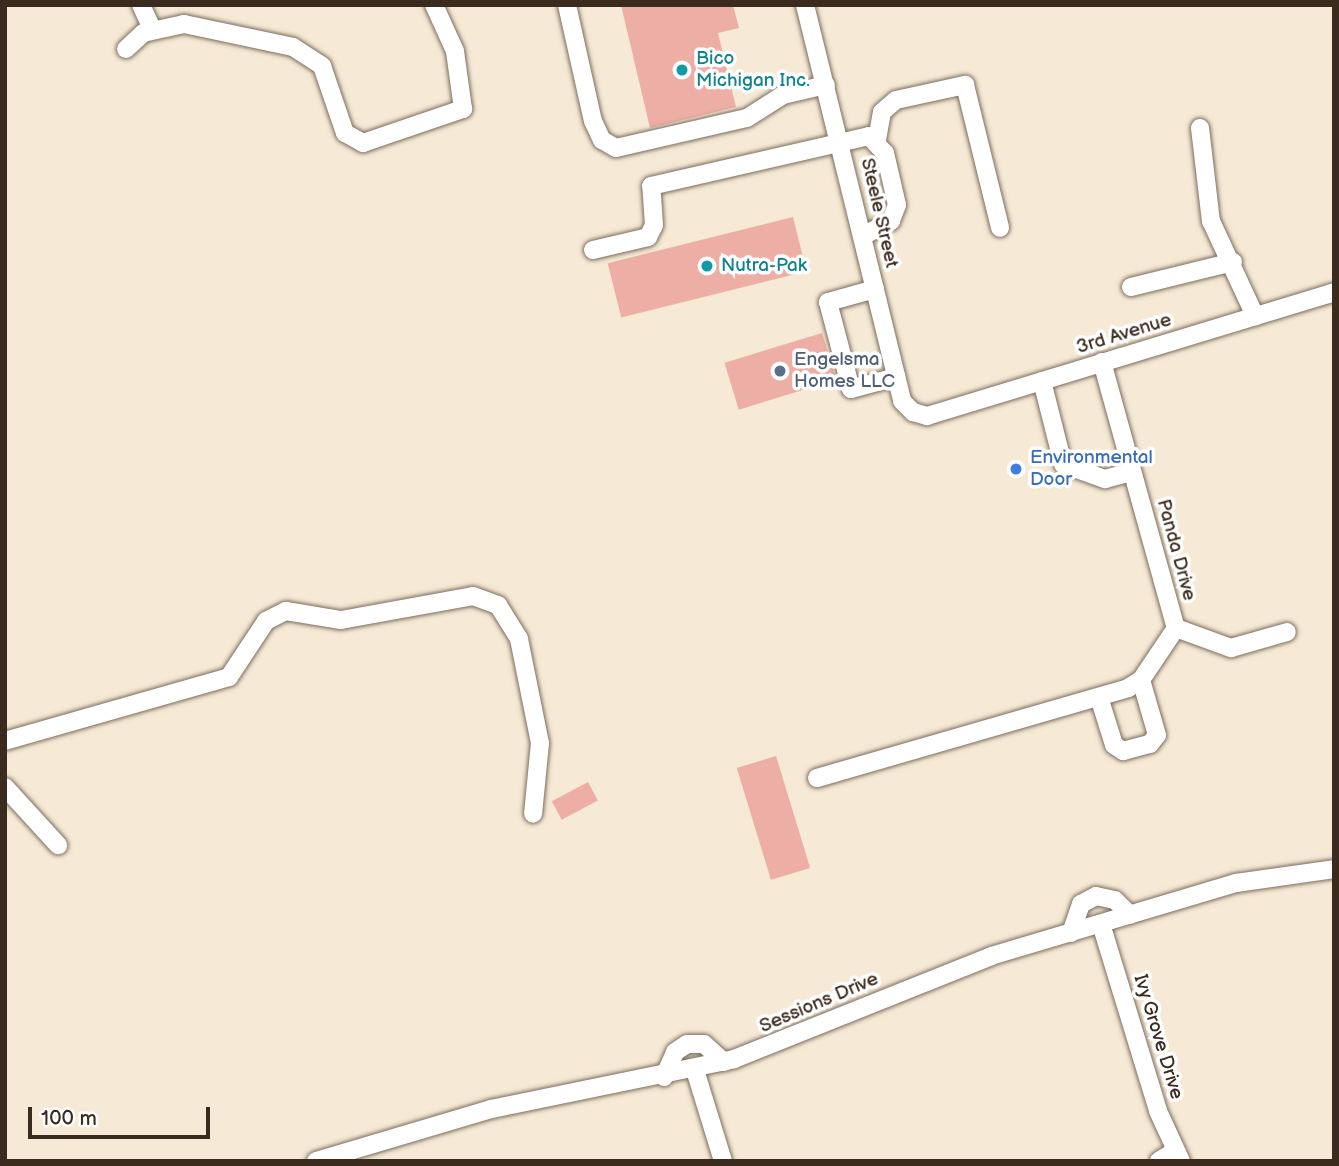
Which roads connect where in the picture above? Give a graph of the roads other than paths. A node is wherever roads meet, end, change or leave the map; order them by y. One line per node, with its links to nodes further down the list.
1 (141, 5): 5 (street)
2 (434, 5): 5 (street)
3 (567, 5): 7 (street)
4 (805, 5): 7 (street, Steele Street)
5 (152, 29): 6 (street)
6 (126, 48)
7 (826, 85): 10 (street, Steele Street)
8 (1200, 128): 14 (street)
9 (877, 140): 10 (street); 11 (street); 12 (street)
10 (840, 143): 12 (street, Steele Street); 13 (street)
11 (1000, 228)
12 (863, 236): 16 (street, Steele Street)
13 (593, 250)
14 (1233, 262): 15 (street); 18 (street)
15 (1131, 287)
16 (875, 289): 20 (street, Steele Street); 20 (street)
17 (1334, 292): 18 (street, 3rd Avenue)
18 (1255, 316): 19 (street, 3rd Avenue)
19 (1102, 362): 21 (street, 3rd Avenue); 23 (street, Panda Drive)
20 (896, 377): 22 (street, Steele Street)
21 (1042, 381): 22 (street, 3rd Avenue); 23 (street)
22 (927, 415)
23 (1132, 472): 24 (street, Panda Drive)
24 (1176, 628): 25 (street); 26 (street)
25 (1286, 632)
26 (1141, 680): 27 (street); 27 (street)
27 (1099, 697): 29 (street)
28 (5, 741): 31 (street)
29 (817, 778)
30 (5, 787): 32 (street)
31 (533, 814)
32 (58, 845)
33 (1334, 869): 34 (street, Sessions Drive)
34 (1130, 915): 35 (street, Sessions Drive); 36 (street)
35 (1101, 924): 36 (street, Sessions Drive); 40 (street, Ivy Grove Drive)
36 (1071, 933): 37 (street, Sessions Drive)
37 (724, 1062): 38 (street, Sessions Drive); 39 (street)
38 (695, 1070): 39 (street, Sessions Drive); 42 (street)
39 (664, 1077): 41 (street, Sessions Drive)
40 (1178, 1156): 43 (street)
41 (317, 1161)
42 (723, 1161)
43 (1159, 1161)

